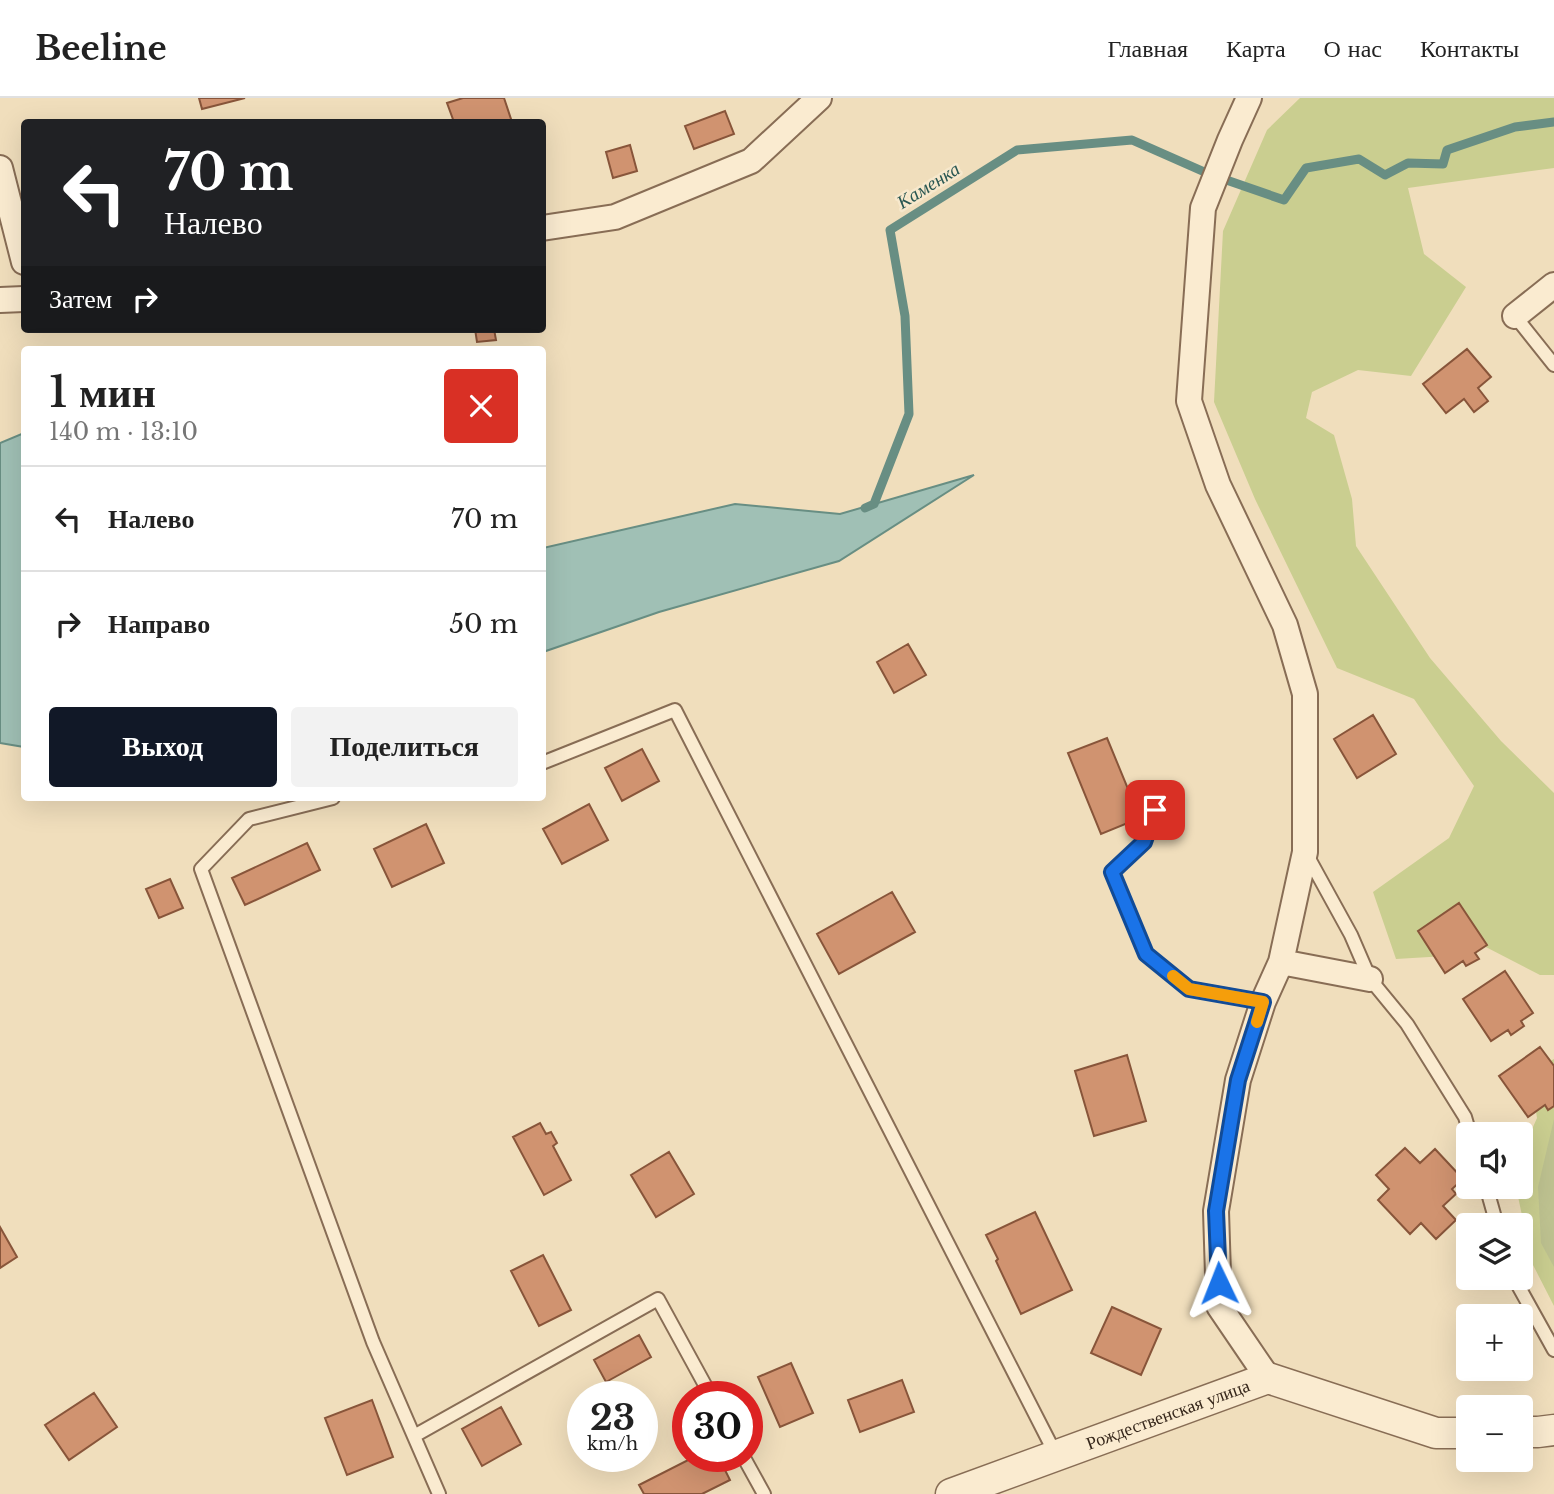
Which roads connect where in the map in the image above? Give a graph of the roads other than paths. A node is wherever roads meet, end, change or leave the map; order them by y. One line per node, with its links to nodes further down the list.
1 (819, 98): 4 (street)
2 (1249, 98): 14 (street)
3 (0, 168): 5 (street)
4 (546, 227)
5 (21, 250)
6 (1554, 285): 9 (street)
7 (21, 299): 8 (street)
8 (0, 300)
9 (1515, 316): 10 (lane)
10 (1554, 365)
11 (546, 761): 27 (lane)
12 (322, 801): 26 (lane)
13 (1155, 810): 17 (lane)
14 (1305, 852): 15 (street); 16 (lane)
15 (1281, 962): 16 (street); 17 (street)
16 (1370, 979): 18 (lane)
17 (1263, 1002): 21 (street)
18 (1466, 1122)
19 (1521, 1290): 20 (lane)
20 (1554, 1350)
21 (1268, 1378): 24 (street, Рождественская улица); 27 (street, Рождественская улица)
22 (703, 1381): 26 (lane)
23 (1554, 1430): 25 (street)
24 (1456, 1433)
25 (1533, 1433)
26 (414, 1436): 29 (lane)
27 (1056, 1456): 31 (street, Рождественская улица)
28 (752, 1472): 30 (lane)
29 (439, 1494)
30 (764, 1494)
31 (951, 1494)

